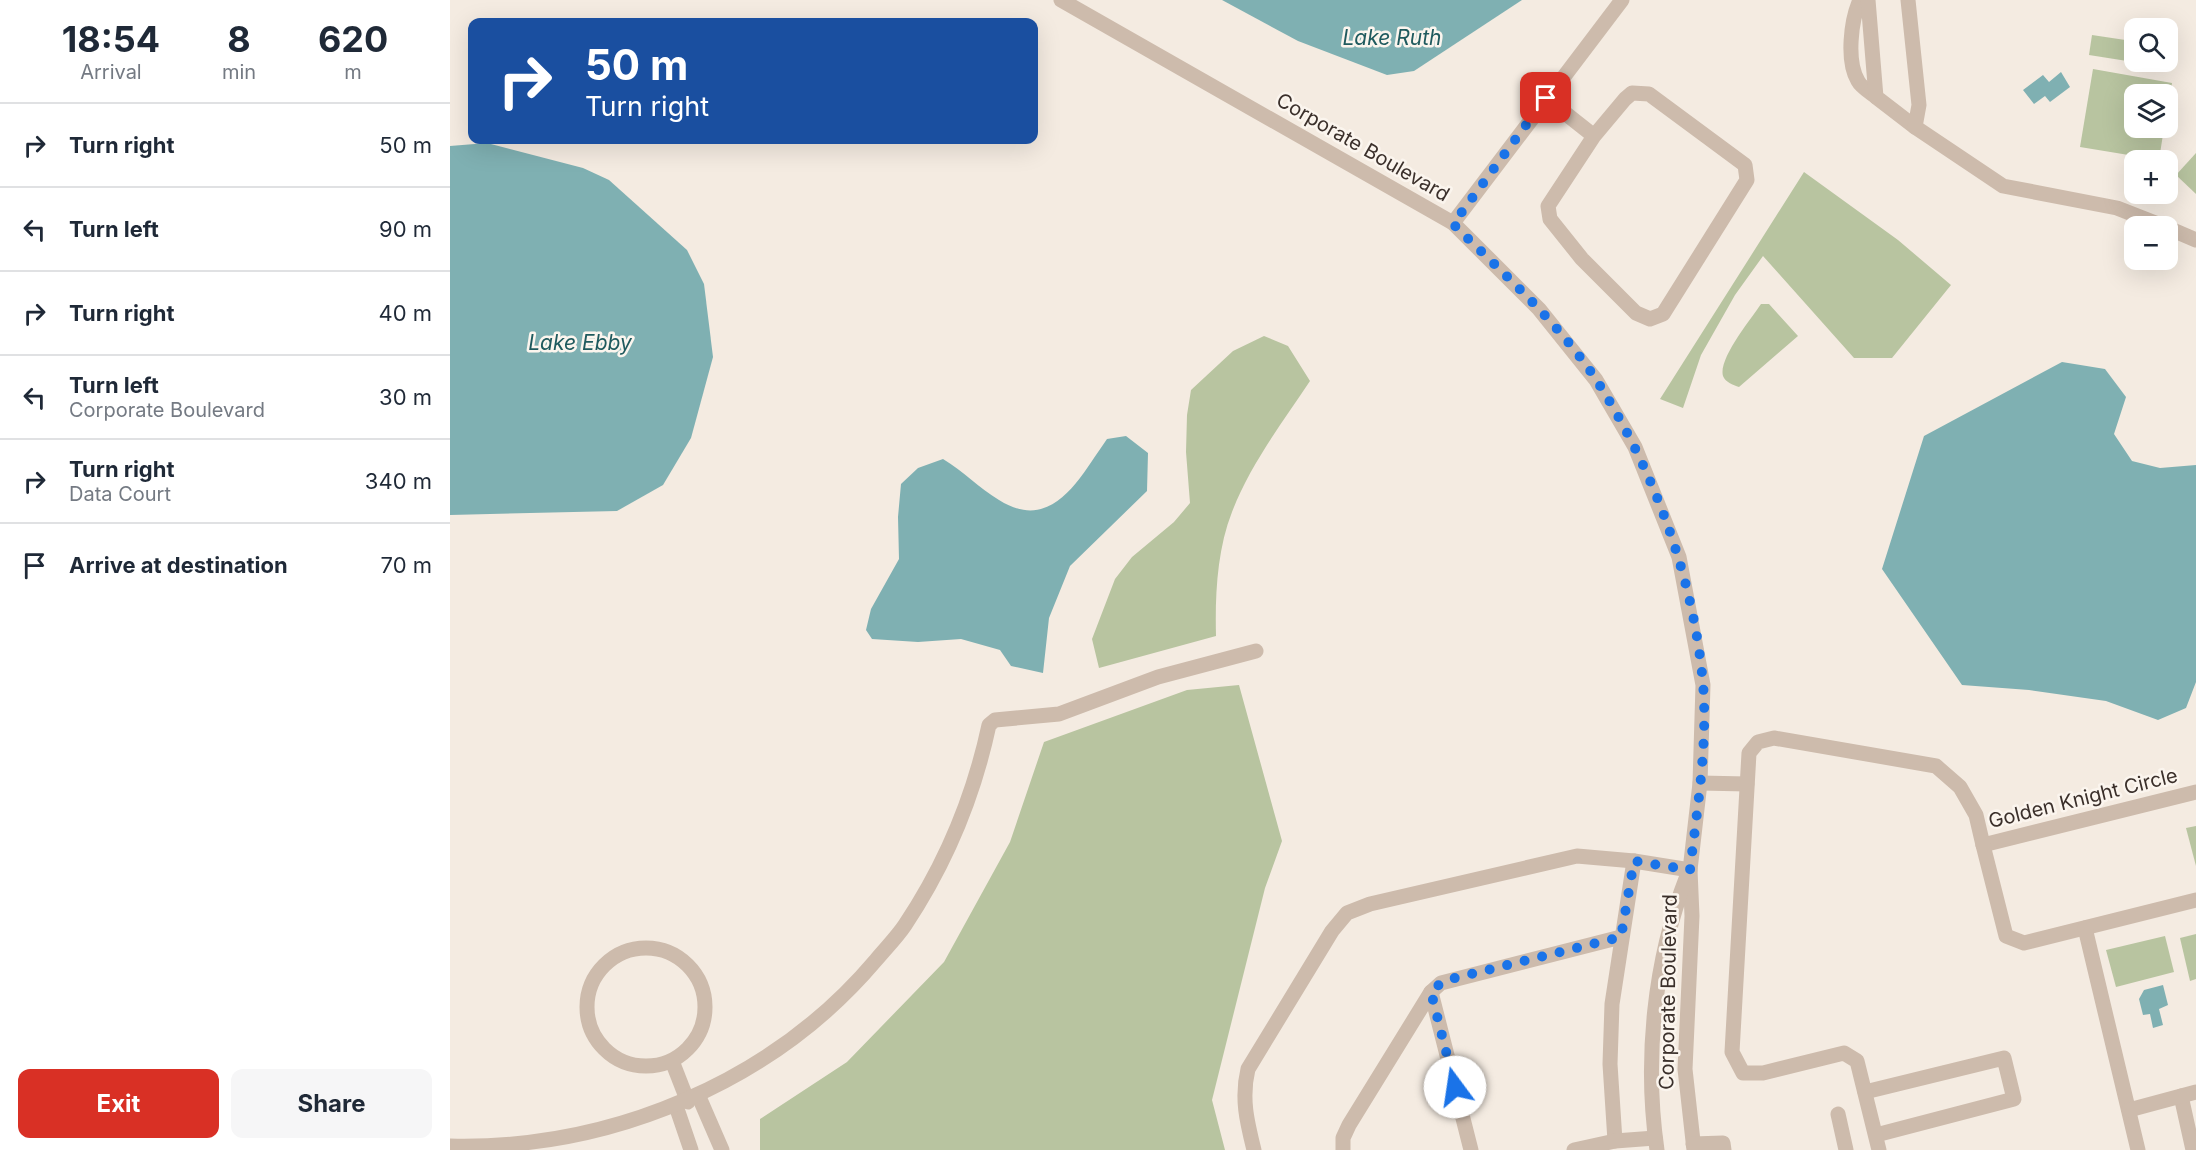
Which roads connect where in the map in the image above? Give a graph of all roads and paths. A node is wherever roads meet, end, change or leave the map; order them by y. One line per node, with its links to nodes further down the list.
1 (1061, 0): 11 (street, Corporate Boulevard)
2 (1622, 0): 7 (street)
3 (1860, 0): 6 (street)
4 (1868, 0): 6 (street)
5 (1908, 0): 8 (street)
6 (1876, 97): 8 (street)
7 (1546, 98): 9 (street); 11 (street)
8 (1915, 127): 10 (street)
9 (1594, 136): 9 (street)
10 (2137, 216)
11 (1453, 224): 15 (street, Corporate Boulevard)
12 (2178, 232): 13 (street)
13 (2196, 240)
14 (1256, 651): 28 (street)
15 (1700, 783): 16 (street); 20 (street, Corporate Boulevard)
16 (1747, 784): 18 (street); 26 (street)
17 (2196, 792): 18 (street, Golden Knight Circle)
18 (1983, 845): 22 (street, Golden Knight Circle)
19 (1634, 861): 20 (street); 23 (street); 39 (street)
20 (1690, 870): 33 (street, Corporate Boulevard); 36 (street, Corporate Boulevard)
21 (2196, 900): 22 (street, Golden Knight Circle)
22 (2085, 928): 29 (street)
23 (1621, 937): 24 (street); 31 (street)
24 (1431, 992): 40 (street); 41 (street)
25 (672, 1061): 25 (street); 28 (street)
26 (1865, 1092): 32 (street); 32 (street)
27 (2188, 1094): 29 (street); 35 (street)
28 (688, 1102): 34 (street); 37 (street); 38 (street)
29 (2129, 1110): 45 (street)
30 (1838, 1114): 44 (street)
31 (1615, 1141): 33 (street); 42 (street)
32 (1877, 1142)
33 (1656, 1144)
34 (450, 1146)
35 (2194, 1146)
36 (1694, 1147): 43 (street)
37 (691, 1150)
38 (722, 1150)
39 (1254, 1150)
40 (1343, 1150)
41 (1471, 1150)
42 (1574, 1150)
43 (1724, 1150)
44 (1846, 1150)
45 (2139, 1150)

